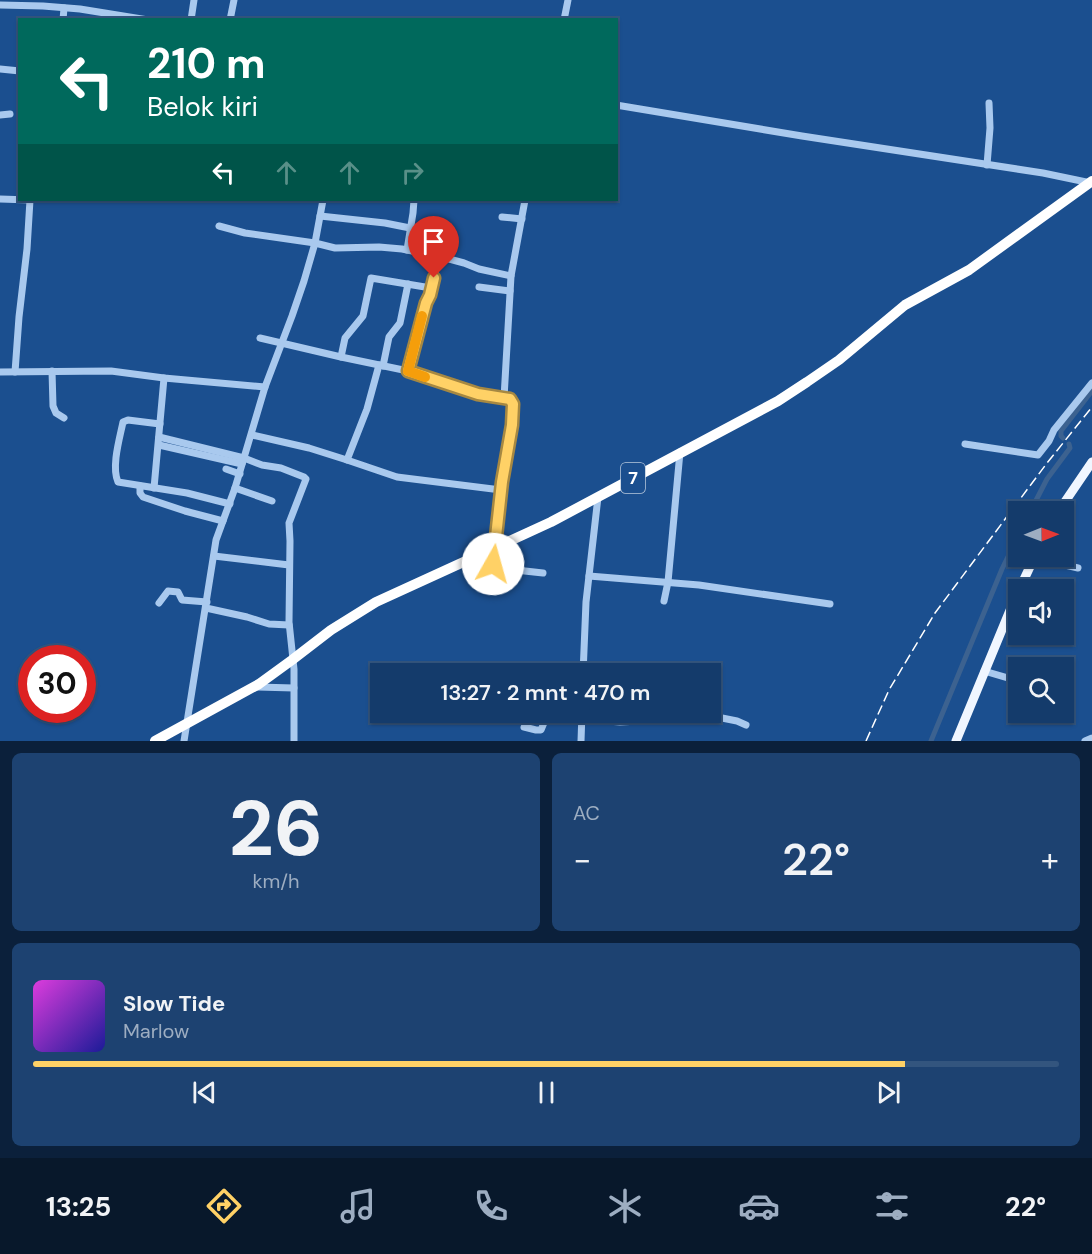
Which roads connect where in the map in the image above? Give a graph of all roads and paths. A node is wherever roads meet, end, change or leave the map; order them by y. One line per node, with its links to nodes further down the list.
1 (194, 0): 9 (street)
2 (234, 0): 10 (street)
3 (568, 0): 11 (street)
4 (43, 3): 5 (street); 6 (street)
5 (0, 5)
6 (64, 8): 7 (street); 8 (street)
7 (63, 18)
8 (132, 18)
9 (191, 18)
10 (230, 18)
11 (564, 18)
12 (0, 69): 13 (street)
13 (18, 71)
14 (989, 102): 18 (street)
15 (618, 105): 18 (street)
16 (10, 114): 17 (street)
17 (0, 115)
18 (987, 165): 19 (street)
19 (1091, 182): 56 (highway, 7)
20 (0, 199): 21 (street)
21 (18, 200)
22 (30, 201): 46 (street)
23 (323, 201): 26 (street)
24 (414, 201): 30 (street)
25 (525, 201): 28 (street)
26 (320, 216): 30 (street); 31 (street)
27 (502, 217): 28 (street)
28 (522, 219): 34 (street)
29 (219, 226): 31 (street)
30 (410, 228): 32 (street)
31 (315, 243): 32 (street); 40 (street)
32 (407, 250): 33 (street)
33 (439, 256): 34 (street); 37 (street)
34 (511, 276): 38 (street)
35 (408, 284): 37 (street); 41 (street); 42 (street)
36 (479, 287): 38 (street)
37 (431, 288): 44 (street)
38 (510, 291): 50 (street)
39 (260, 338): 40 (street)
40 (282, 343): 41 (street); 49 (street)
41 (341, 357): 42 (street)
42 (381, 366): 44 (street); 58 (street)
43 (52, 371): 46 (street); 47 (street); 51 (street)
44 (408, 371): 50 (street)
45 (0, 372): 46 (street)
46 (15, 372)
47 (164, 378): 49 (street); 52 (street)
48 (1092, 382): 55 (street)
49 (265, 387): 53 (street)
50 (504, 398): 65 (street)
51 (64, 418)
52 (160, 424): 54 (street); 62 (street)
53 (252, 435): 57 (street); 58 (street)
54 (159, 441): 57 (street); 63 (street)
55 (965, 444)
56 (680, 452): 66 (highway, 7); 78 (street)
57 (243, 460): 61 (street); 73 (street)
58 (347, 460): 65 (street)
59 (1092, 462): 68 (main road)
60 (226, 469): 61 (street)
61 (240, 474): 64 (street)
62 (140, 486): 63 (street); 70 (street)
63 (154, 488): 69 (street)
64 (236, 488): 67 (street); 69 (street)
65 (501, 490): 71 (street)
66 (598, 497): 71 (highway, 7); 77 (street)
67 (272, 501)
68 (1065, 501)
69 (230, 504): 70 (street)
70 (223, 521): 72 (street)
71 (496, 548): 76 (street); 85 (highway, 7)
72 (214, 556): 73 (street); 82 (street)
73 (289, 565): 84 (street)
74 (1074, 567): 75 (street)
75 (1078, 568)
76 (543, 573)
77 (589, 576): 78 (street); 86 (street)
78 (668, 582): 79 (street); 81 (street)
79 (664, 601)
80 (159, 603): 82 (street)
81 (830, 604)
82 (207, 605): 84 (street); 94 (street)
83 (1008, 619): 87 (main road)
84 (289, 625): 85 (street)
85 (292, 660): 89 (highway, 7); 90 (street)
86 (583, 663)
87 (984, 671): 88 (street); 102 (main road)
88 (1008, 678)
89 (254, 687): 90 (street); 94 (highway, 7)
90 (294, 688): 100 (street)
91 (721, 718): 95 (street)
92 (544, 723): 96 (street)
93 (582, 723): 101 (street)
94 (186, 725): 98 (highway, 7); 99 (street)
95 (746, 725)
96 (524, 727)
97 (1092, 738): 103 (street)
98 (155, 741)
99 (184, 741)
100 (294, 741)
101 (582, 741)
102 (956, 741)
103 (1084, 741)

